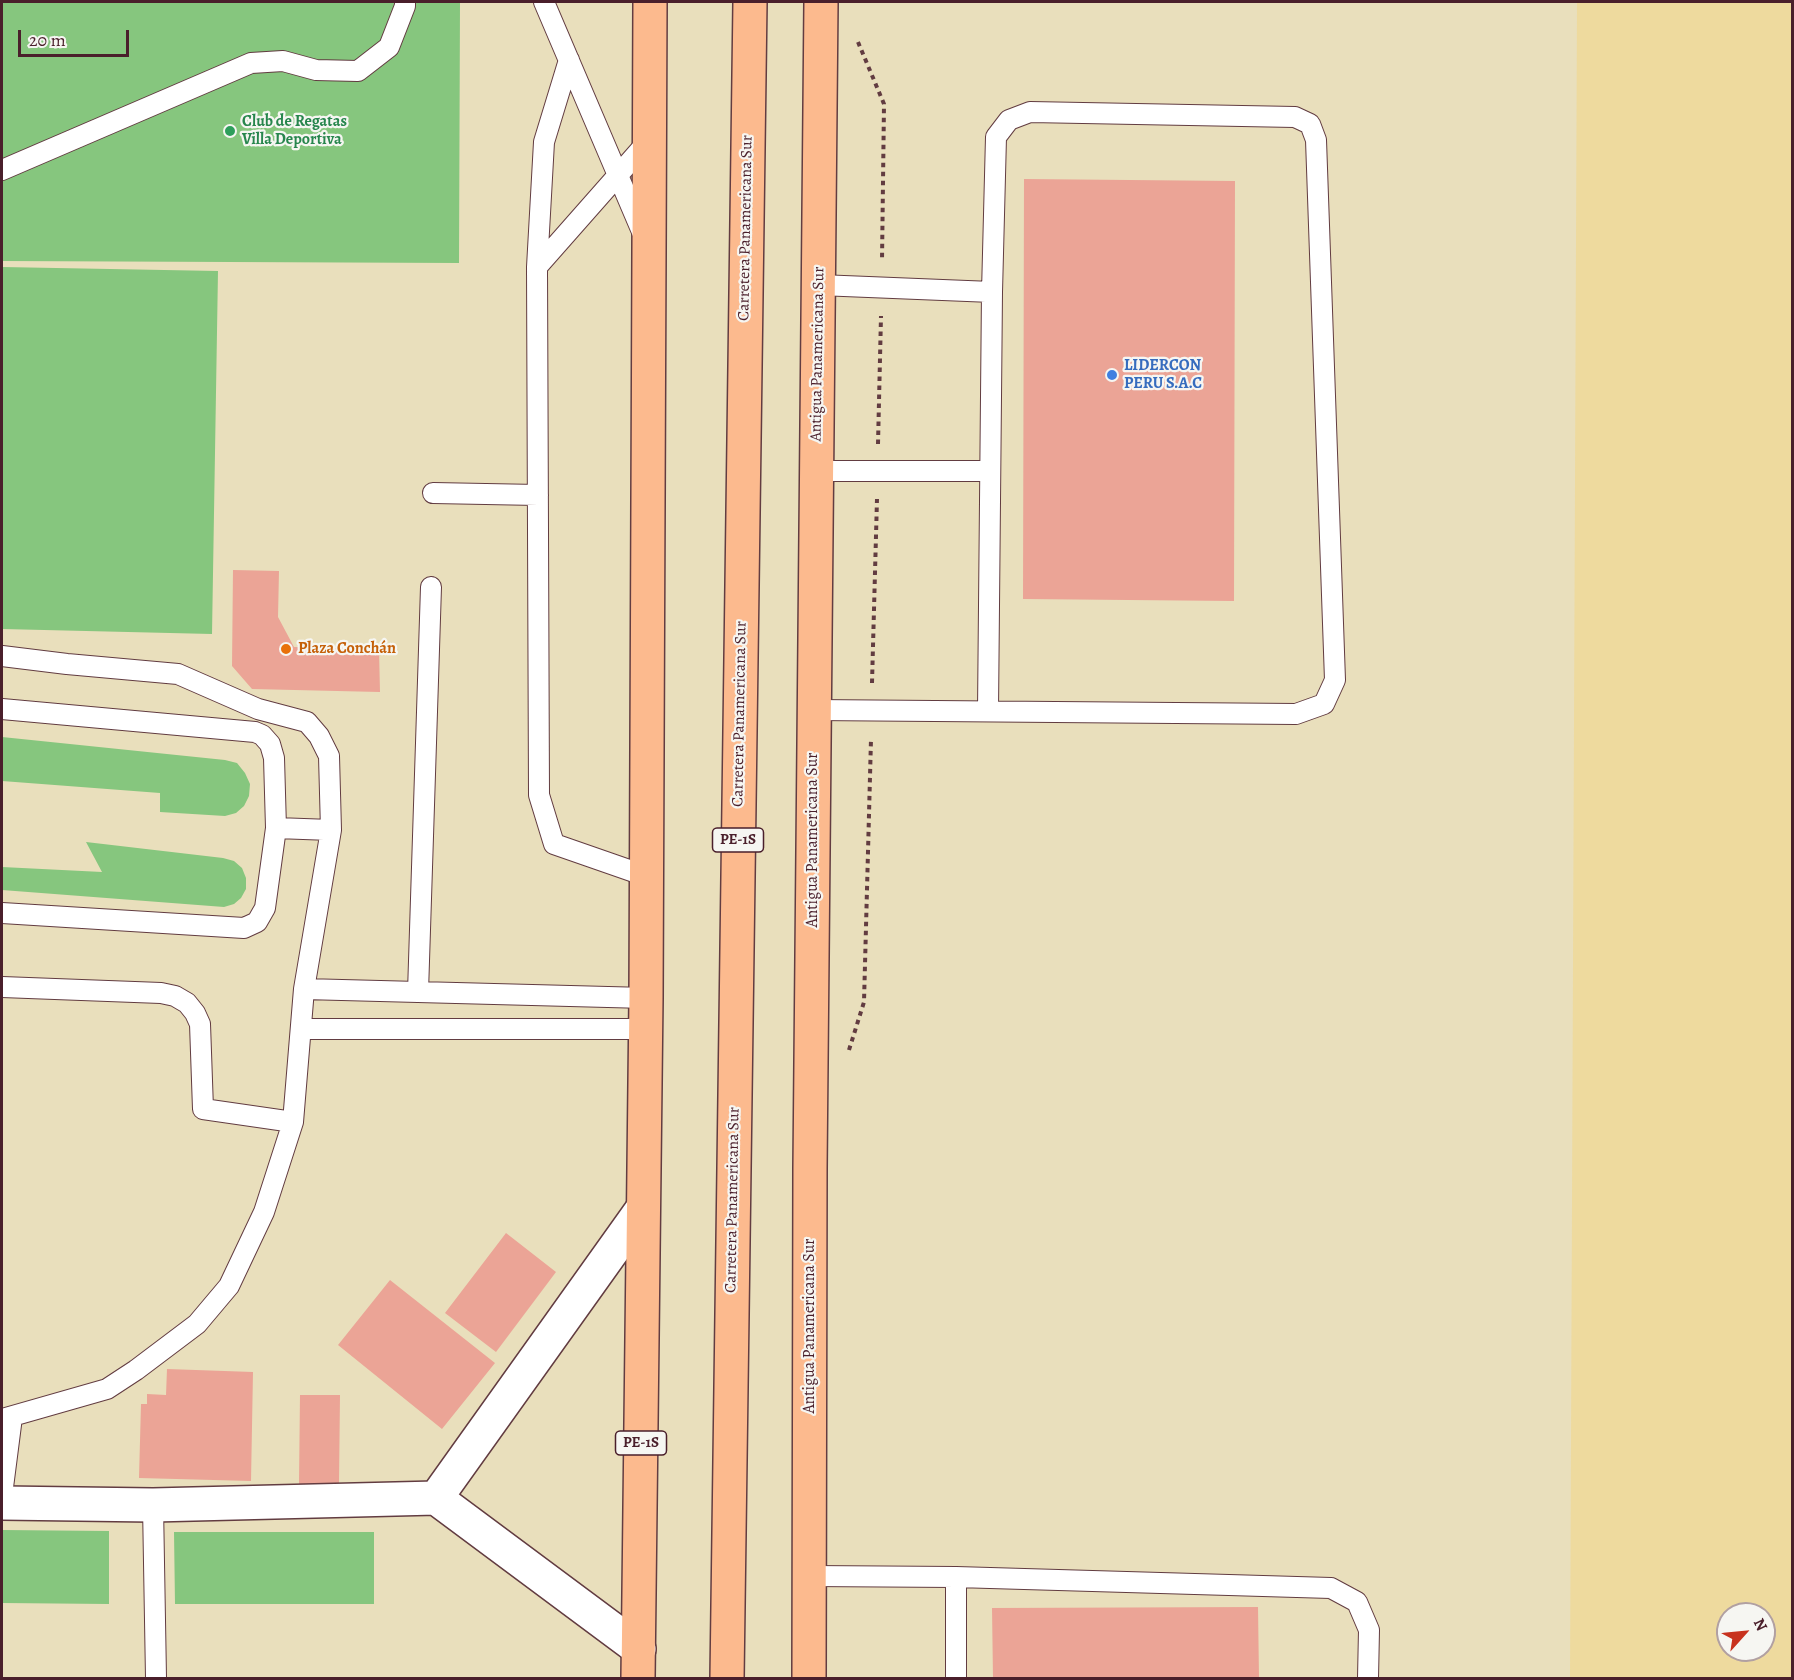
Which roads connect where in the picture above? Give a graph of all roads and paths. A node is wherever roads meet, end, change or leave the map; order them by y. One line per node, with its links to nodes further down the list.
1 (405, 2): 9 (lane)
2 (544, 2): 7 (lane)
3 (650, 2): 8 (main road, PE-1S)
4 (750, 2): 48 (main road, Carretera Panamericana Sur / PE-1S)
5 (821, 2): 13 (main road, Antigua Panamericana Sur)
6 (854, 32): 14 (path)
7 (569, 60): 10 (lane); 12 (lane)
8 (648, 140): 10 (lane); 11 (main road, PE-1S)
9 (2, 170)
10 (618, 175): 11 (lane); 12 (lane)
11 (648, 246): 29 (main road, PE-1S)
12 (537, 267): 20 (lane)
13 (819, 285): 14 (lane); 16 (main road, Antigua Panamericana Sur)
14 (882, 288): 15 (lane); 17 (path)
15 (992, 292): 18 (lane); 26 (lane)
16 (817, 471): 17 (lane); 24 (main road, Antigua Panamericana Sur)
17 (877, 471): 18 (lane); 25 (path)
18 (990, 471): 26 (lane)
19 (433, 494): 20 (lane)
20 (538, 495): 29 (lane)
21 (431, 587): 33 (lane)
22 (2, 656): 28 (lane)
23 (2, 709): 27 (lane)
24 (814, 710): 25 (lane); 44 (main road, Antigua Panamericana Sur)
25 (872, 710): 26 (lane); 36 (path)
26 (988, 710)
27 (276, 828): 28 (lane); 30 (lane)
28 (331, 830): 32 (lane)
29 (646, 876): 34 (main road, PE-1S)
30 (2, 913)
31 (2, 987): 37 (lane)
32 (304, 989): 33 (lane); 35 (lane)
33 (418, 992): 34 (lane)
34 (645, 1014): 35 (lane); 38 (main road, PE-1S)
35 (301, 1029): 37 (lane)
36 (846, 1057)
37 (293, 1122): 39 (lane)
38 (643, 1209): 41 (street); 46 (main road, PE-1S)
39 (7, 1418): 40 (lane)
40 (2, 1495)
41 (436, 1498): 43 (street); 46 (street)
42 (2, 1503): 43 (street)
43 (153, 1505): 47 (lane)
44 (810, 1576): 45 (lane); 49 (main road, Antigua Panamericana Sur)
45 (956, 1577): 50 (lane); 51 (lane)
46 (638, 1664)
47 (156, 1678)
48 (726, 1678)
49 (809, 1678)
50 (956, 1678)
51 (1368, 1678)

